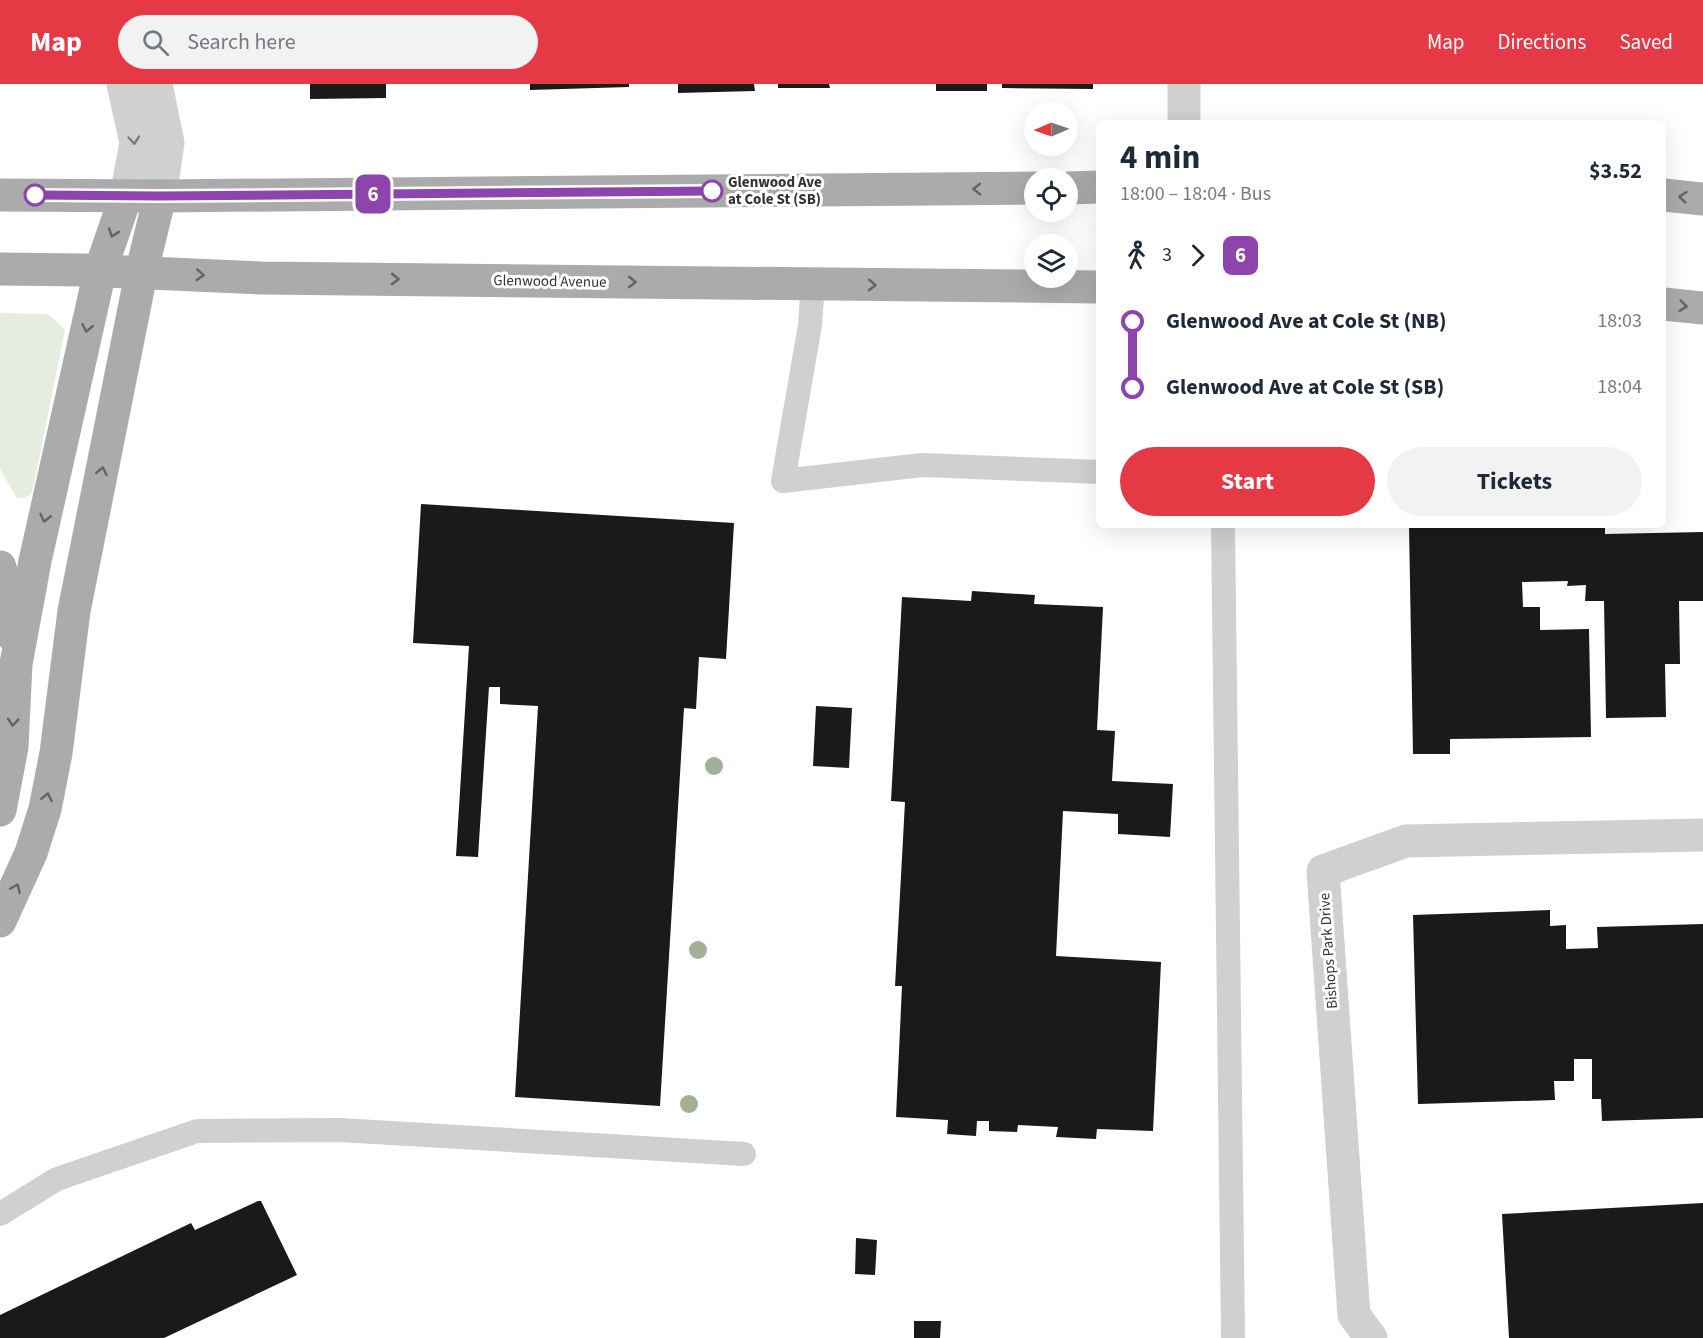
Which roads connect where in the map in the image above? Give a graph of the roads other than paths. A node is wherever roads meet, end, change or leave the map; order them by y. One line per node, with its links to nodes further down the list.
1 (123, 84): 10 (street, one-way to 10)
2 (156, 84): 11 (street)
3 (1184, 84): 4 (street)
4 (1184, 120)
5 (1096, 187): 7 (main road)
6 (1024, 188): 11 (main road, one-way to 11)
7 (1078, 188)
8 (0, 195): 10 (main road)
9 (1666, 195): 12 (main road, one-way to 9)
10 (126, 196): 11 (main road); 14 (main road, one-way to 14)
11 (160, 196): 15 (main road)
12 (1703, 199)
13 (0, 269): 14 (main road, Glenwood Avenue)
14 (100, 271): 15 (main road, Glenwood Avenue); 23 (main road, one-way to 23)
15 (141, 274): 16 (main road, Glenwood Avenue, one-way to 16); 26 (main road, one-way to 15)
16 (813, 284): 17 (main road, Glenwood Avenue, one-way to 17); 20 (lane)
17 (1096, 287)
18 (1666, 304): 19 (main road, one-way to 19)
19 (1703, 308)
20 (1096, 472)
21 (1223, 528): 29 (lane)
22 (0, 567): 23 (main road)
23 (16, 664): 24 (main road, one-way to 24)
24 (0, 810)
25 (1703, 835): 30 (street, Bishops Park Drive)
26 (0, 921)
27 (744, 1154): 28 (lane)
28 (0, 1214)
29 (1233, 1338)
30 (1371, 1338)

